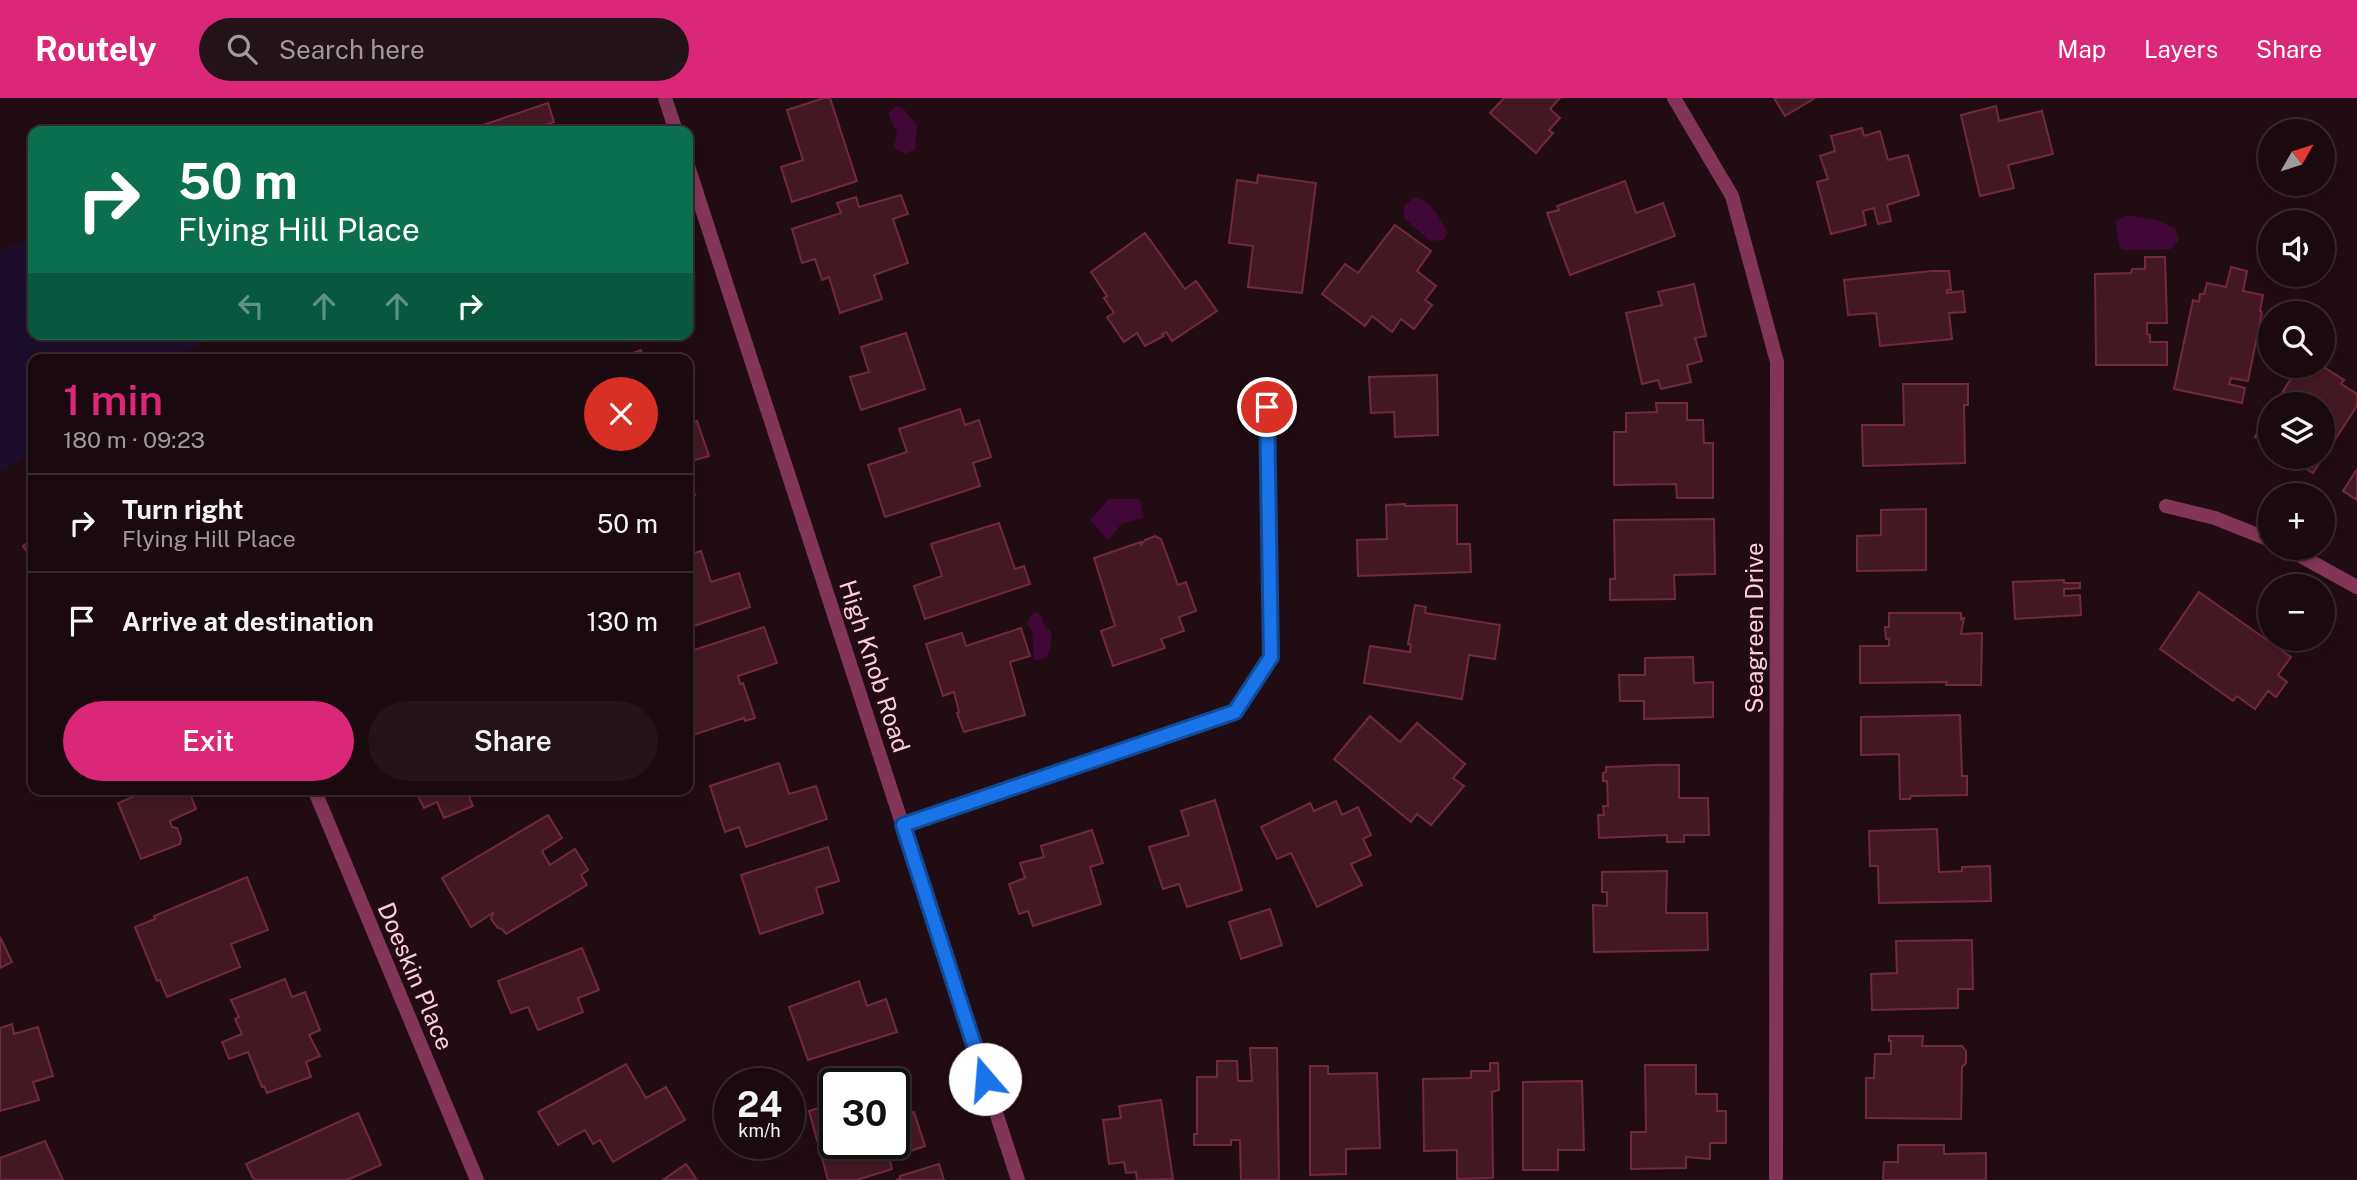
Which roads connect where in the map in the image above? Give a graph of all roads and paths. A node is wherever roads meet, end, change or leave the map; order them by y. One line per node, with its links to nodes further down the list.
1 (665, 98): 3 (street)
2 (1674, 98): 14 (street, Seagreen Drive)
3 (674, 126)
4 (693, 181): 11 (street, High Knob Road)
5 (1267, 407): 11 (street)
6 (2166, 506): 7 (street)
7 (2258, 535)
8 (2308, 560): 9 (street)
9 (2357, 587)
10 (317, 795): 12 (street, Doeskin Place)
11 (903, 825): 13 (street, High Knob Road)
12 (477, 1180)
13 (1018, 1180)
14 (1776, 1180)

